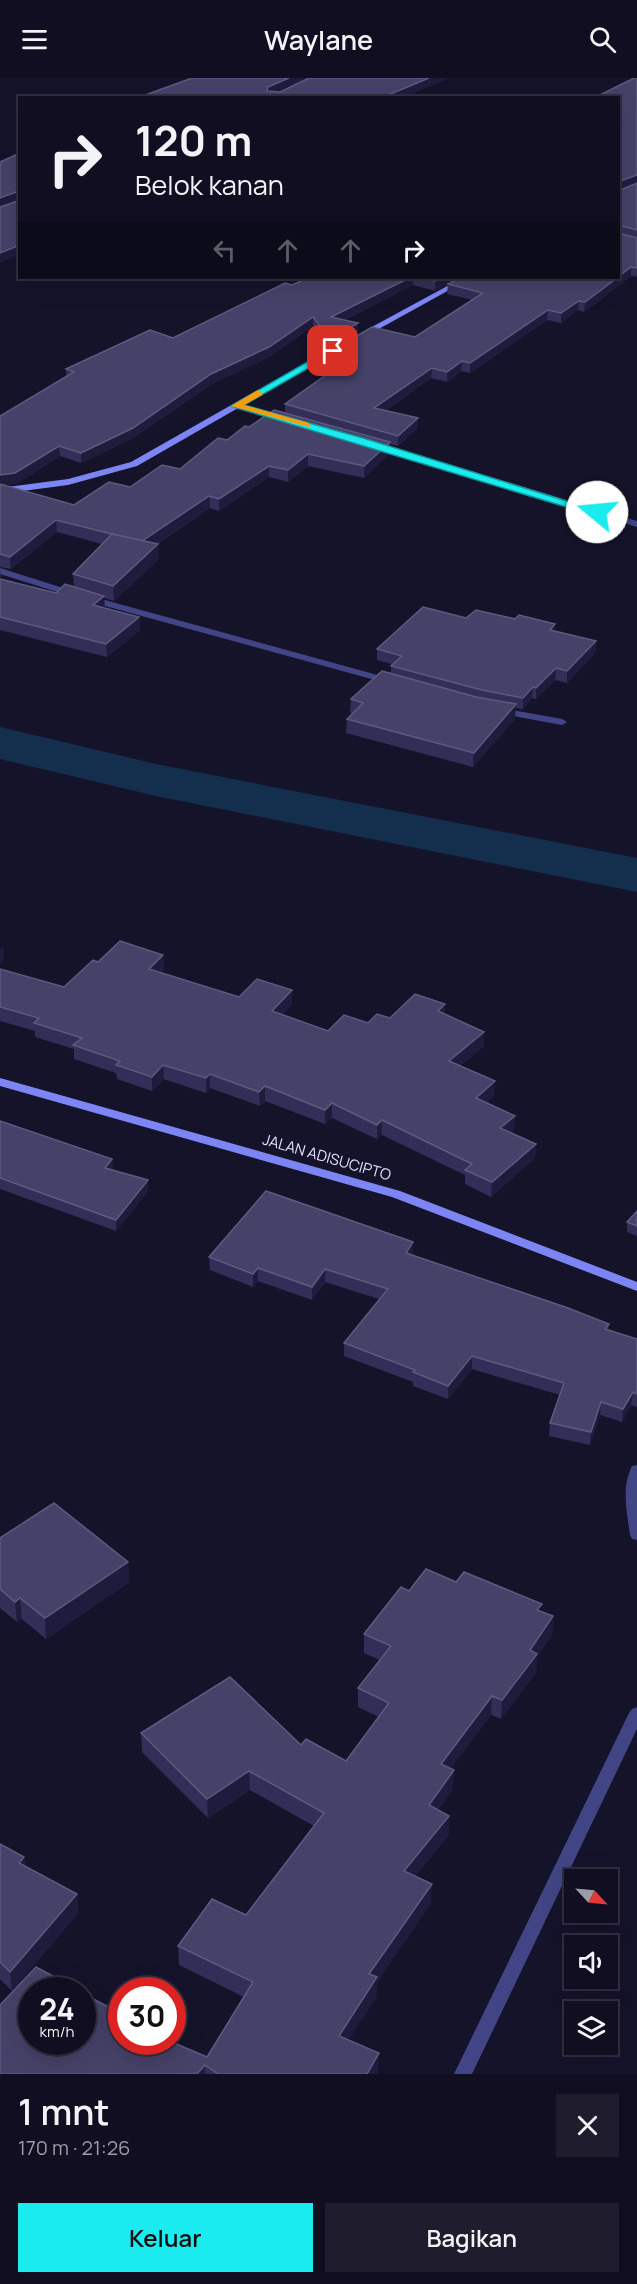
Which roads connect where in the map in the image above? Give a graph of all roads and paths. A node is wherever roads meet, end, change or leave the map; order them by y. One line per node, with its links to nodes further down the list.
1 (465, 279): 2 (main road)
2 (359, 337)
3 (349, 342): 4 (main road)
4 (236, 406): 5 (street); 7 (main road)
5 (292, 422)
6 (360, 440): 8 (street)
7 (0, 491)
8 (637, 524)
9 (0, 571): 10 (street)
10 (403, 685)
11 (492, 709): 12 (street)
12 (562, 722)
13 (0, 1082): 14 (main road, JALAN ADISUCIPTO)
14 (637, 1287)
15 (637, 1470): 16 (street)
16 (637, 1535)
17 (637, 1713): 18 (street)
18 (464, 2074)

